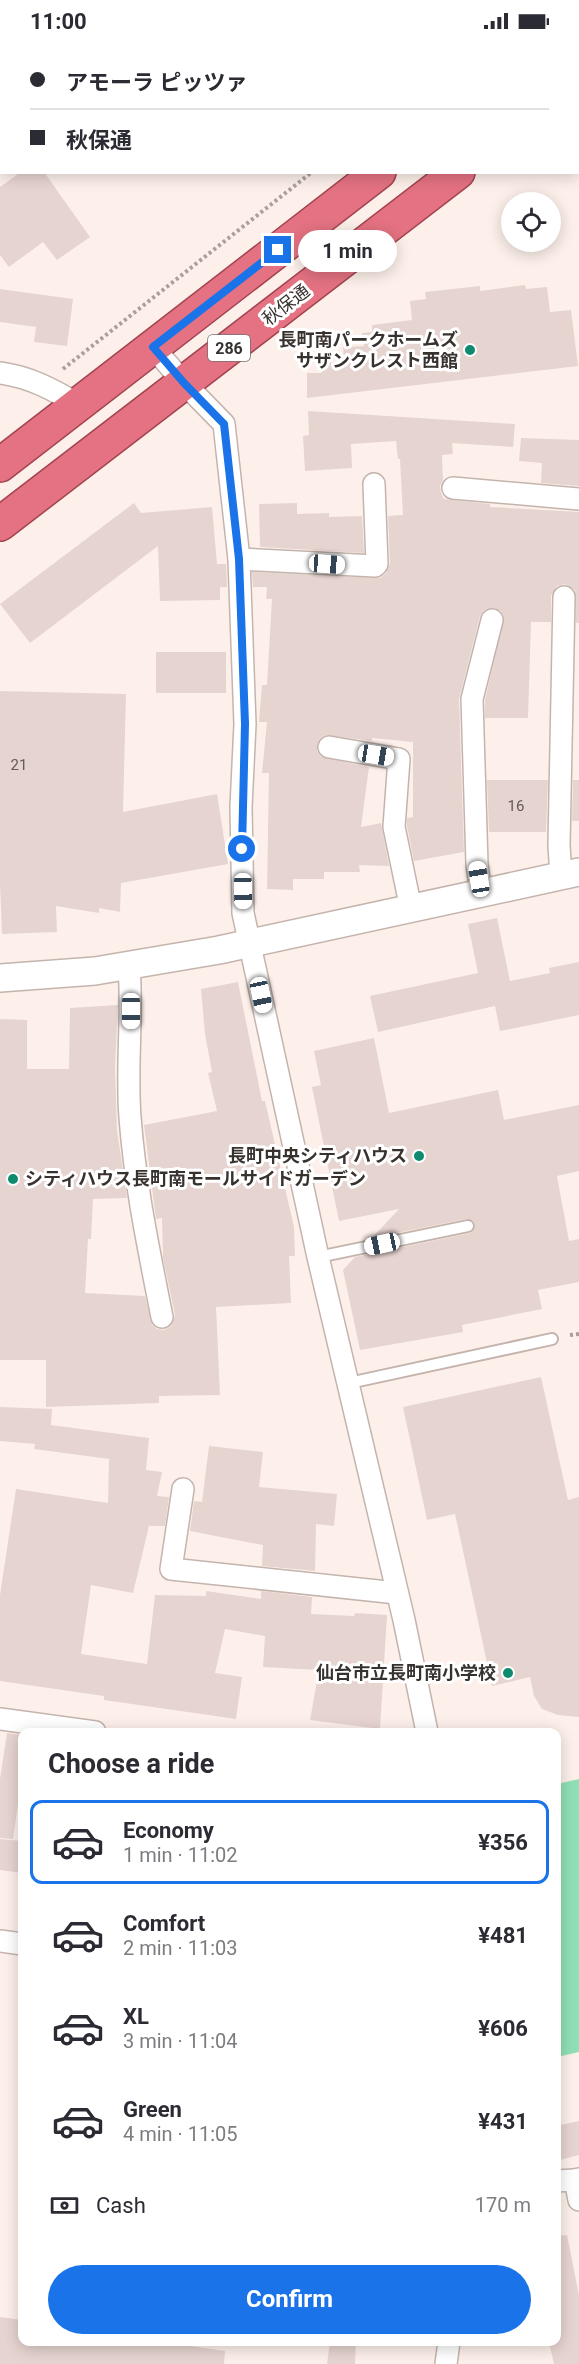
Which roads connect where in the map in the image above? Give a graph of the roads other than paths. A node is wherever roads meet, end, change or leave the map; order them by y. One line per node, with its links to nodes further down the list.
1 (376, 174): 3 (highway, 286)
2 (455, 174): 5 (highway, 秋保通 / 286)
3 (153, 347): 5 (street); 6 (highway, 286)
4 (0, 373): 6 (street)
5 (184, 383): 11 (highway, 秋保通 / 286); 12 (street)
6 (79, 405): 7 (highway, 286)
7 (0, 465)
8 (374, 484): 12 (street)
9 (453, 488): 10 (street)
10 (579, 499)
11 (0, 524)
12 (239, 559): 19 (street)
13 (564, 597): 16 (street)
14 (492, 620): 17 (street)
15 (329, 747): 18 (street)
16 (570, 874): 17 (street)
17 (481, 894): 18 (street)
18 (411, 909): 19 (street)
19 (249, 944): 20 (street); 23 (street)
20 (129, 966): 21 (street); 24 (street)
21 (0, 978)
22 (468, 1226): 23 (lane)
23 (318, 1257): 26 (street)
24 (162, 1317)
25 (552, 1339): 26 (lane)
26 (349, 1383): 28 (street)
27 (183, 1489): 28 (street)
28 (397, 1593): 31 (street)
29 (0, 1719): 30 (street)
30 (65, 1728)
31 (426, 1728)
32 (0, 1941): 33 (street)
33 (18, 1943)
34 (448, 2346): 35 (street)
35 (446, 2364)

